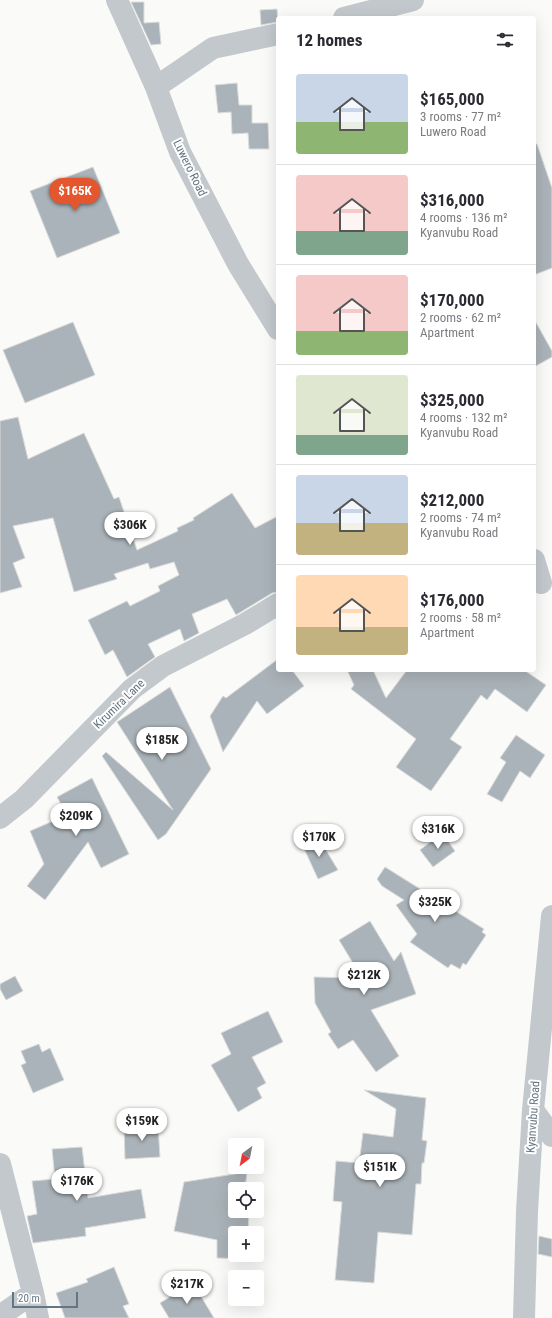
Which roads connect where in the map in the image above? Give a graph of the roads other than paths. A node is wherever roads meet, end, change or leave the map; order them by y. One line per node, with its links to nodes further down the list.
1 (117, 0): 5 (street, Luwero Road)
2 (413, 0): 3 (street)
3 (352, 16)
4 (276, 34): 5 (street)
5 (156, 87): 6 (street, Luwero Road)
6 (276, 326)
7 (536, 566): 8 (street)
8 (542, 584)
9 (276, 605): 10 (street, Kirumira Lane)
10 (0, 818)
11 (552, 916): 12 (street, Kyanvubu Road)
12 (533, 1110): 13 (street); 18 (street, Kyanvubu Road)
13 (552, 1136)
14 (0, 1164): 15 (street)
15 (33, 1293): 16 (street); 17 (street)
16 (0, 1316)
17 (38, 1318)
18 (524, 1318)

